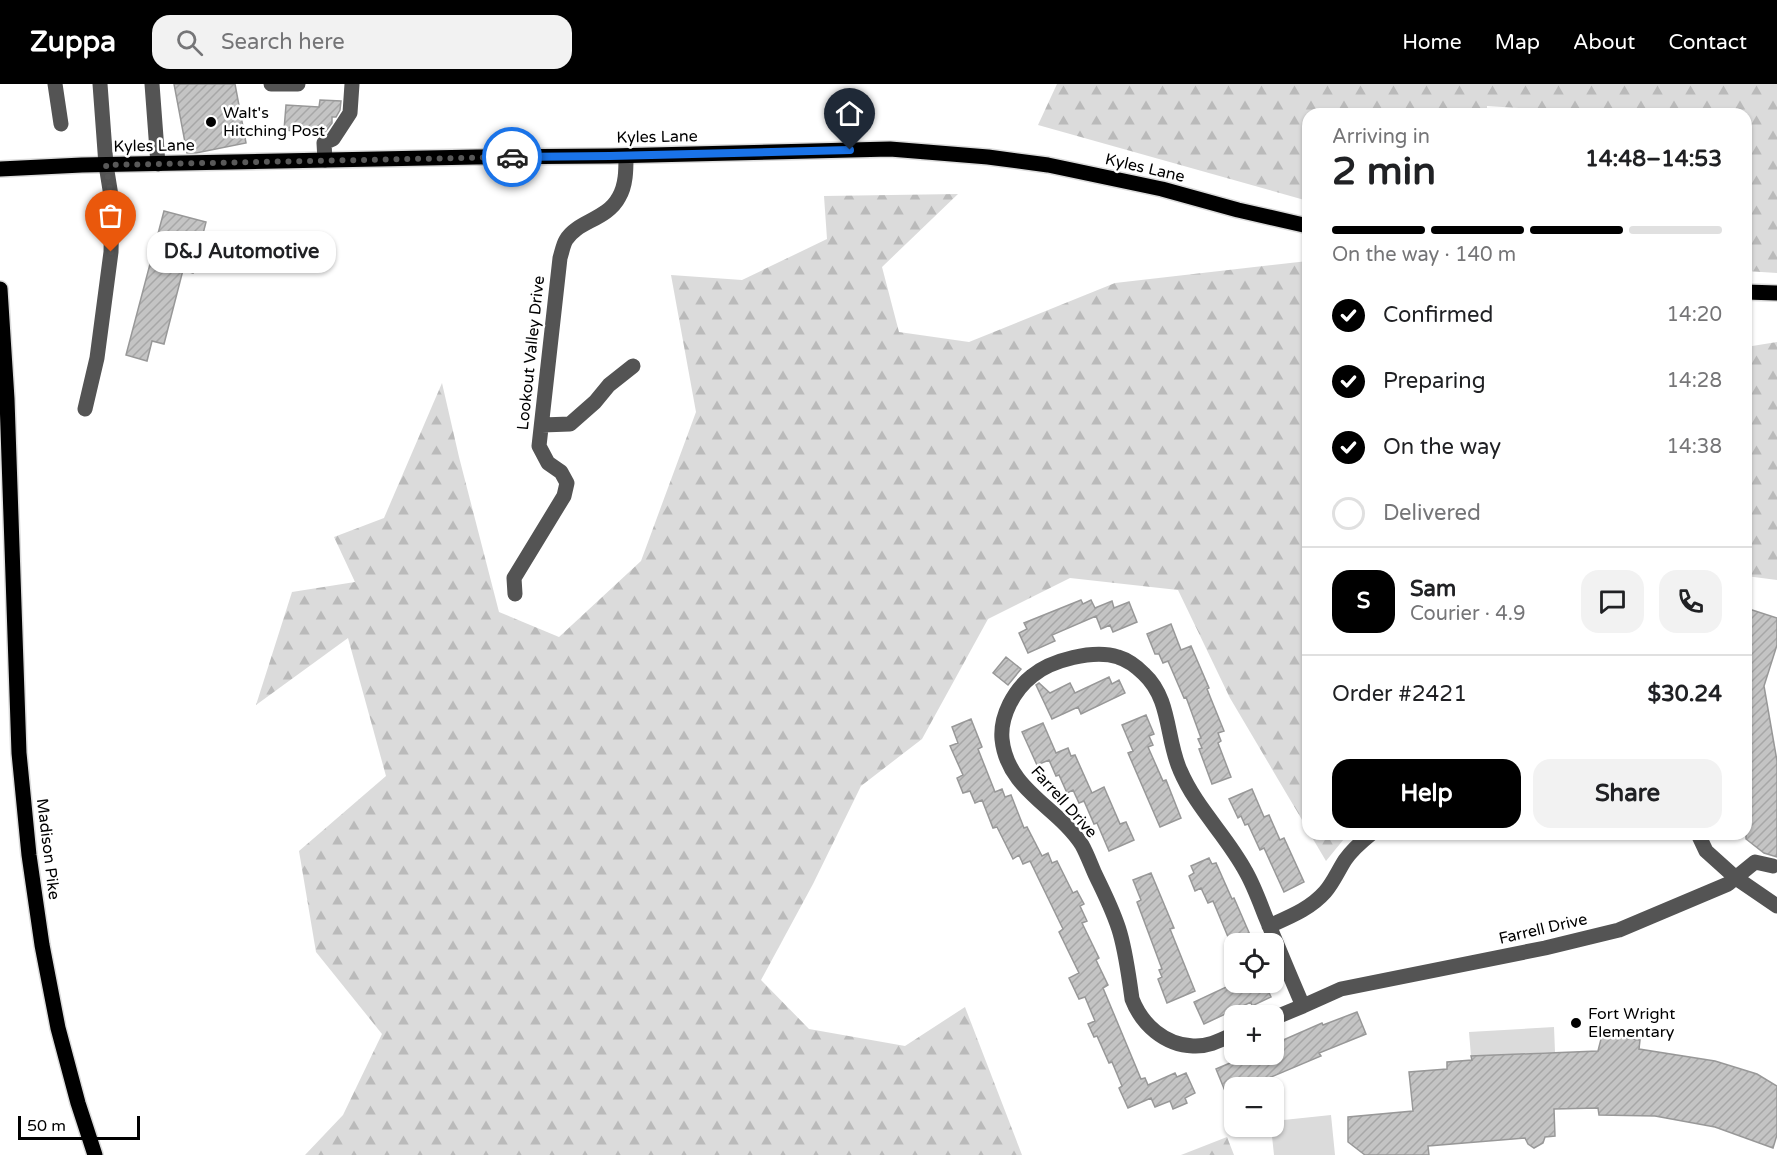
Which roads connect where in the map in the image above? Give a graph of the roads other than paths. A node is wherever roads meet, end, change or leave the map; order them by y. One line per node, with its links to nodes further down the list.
1 (55, 84): 7 (street)
2 (100, 84): 11 (street)
3 (152, 84): 10 (street)
4 (271, 84): 5 (street)
5 (298, 84)
6 (352, 84): 9 (street)
7 (61, 124)
8 (626, 156): 9 (main road, Kyles Lane); 13 (main road, Kyles Lane); 19 (street, Lookout Valley Drive)
9 (325, 160): 10 (main road, Kyles Lane)
10 (158, 164): 11 (main road, Kyles Lane)
11 (106, 165): 12 (main road, Kyles Lane); 18 (street)
12 (0, 169)
13 (1302, 225)
14 (0, 289): 30 (main road, Madison Pike)
15 (1752, 292): 16 (main road)
16 (1777, 293)
17 (633, 366): 19 (street)
18 (85, 409)
19 (542, 425): 20 (street, Lookout Valley Drive)
20 (515, 594)
21 (1363, 840): 26 (street)
22 (1701, 840): 24 (street)
23 (1773, 866): 24 (street, Farrell Drive)
24 (1736, 878): 25 (street); 27 (street, Farrell Drive)
25 (1777, 906)
26 (1269, 926): 27 (street, Farrell Drive); 29 (street, Farrell Drive)
27 (1303, 1006): 28 (street, Farrell Drive)
28 (1284, 1014)
29 (1224, 1038)
30 (95, 1155)

